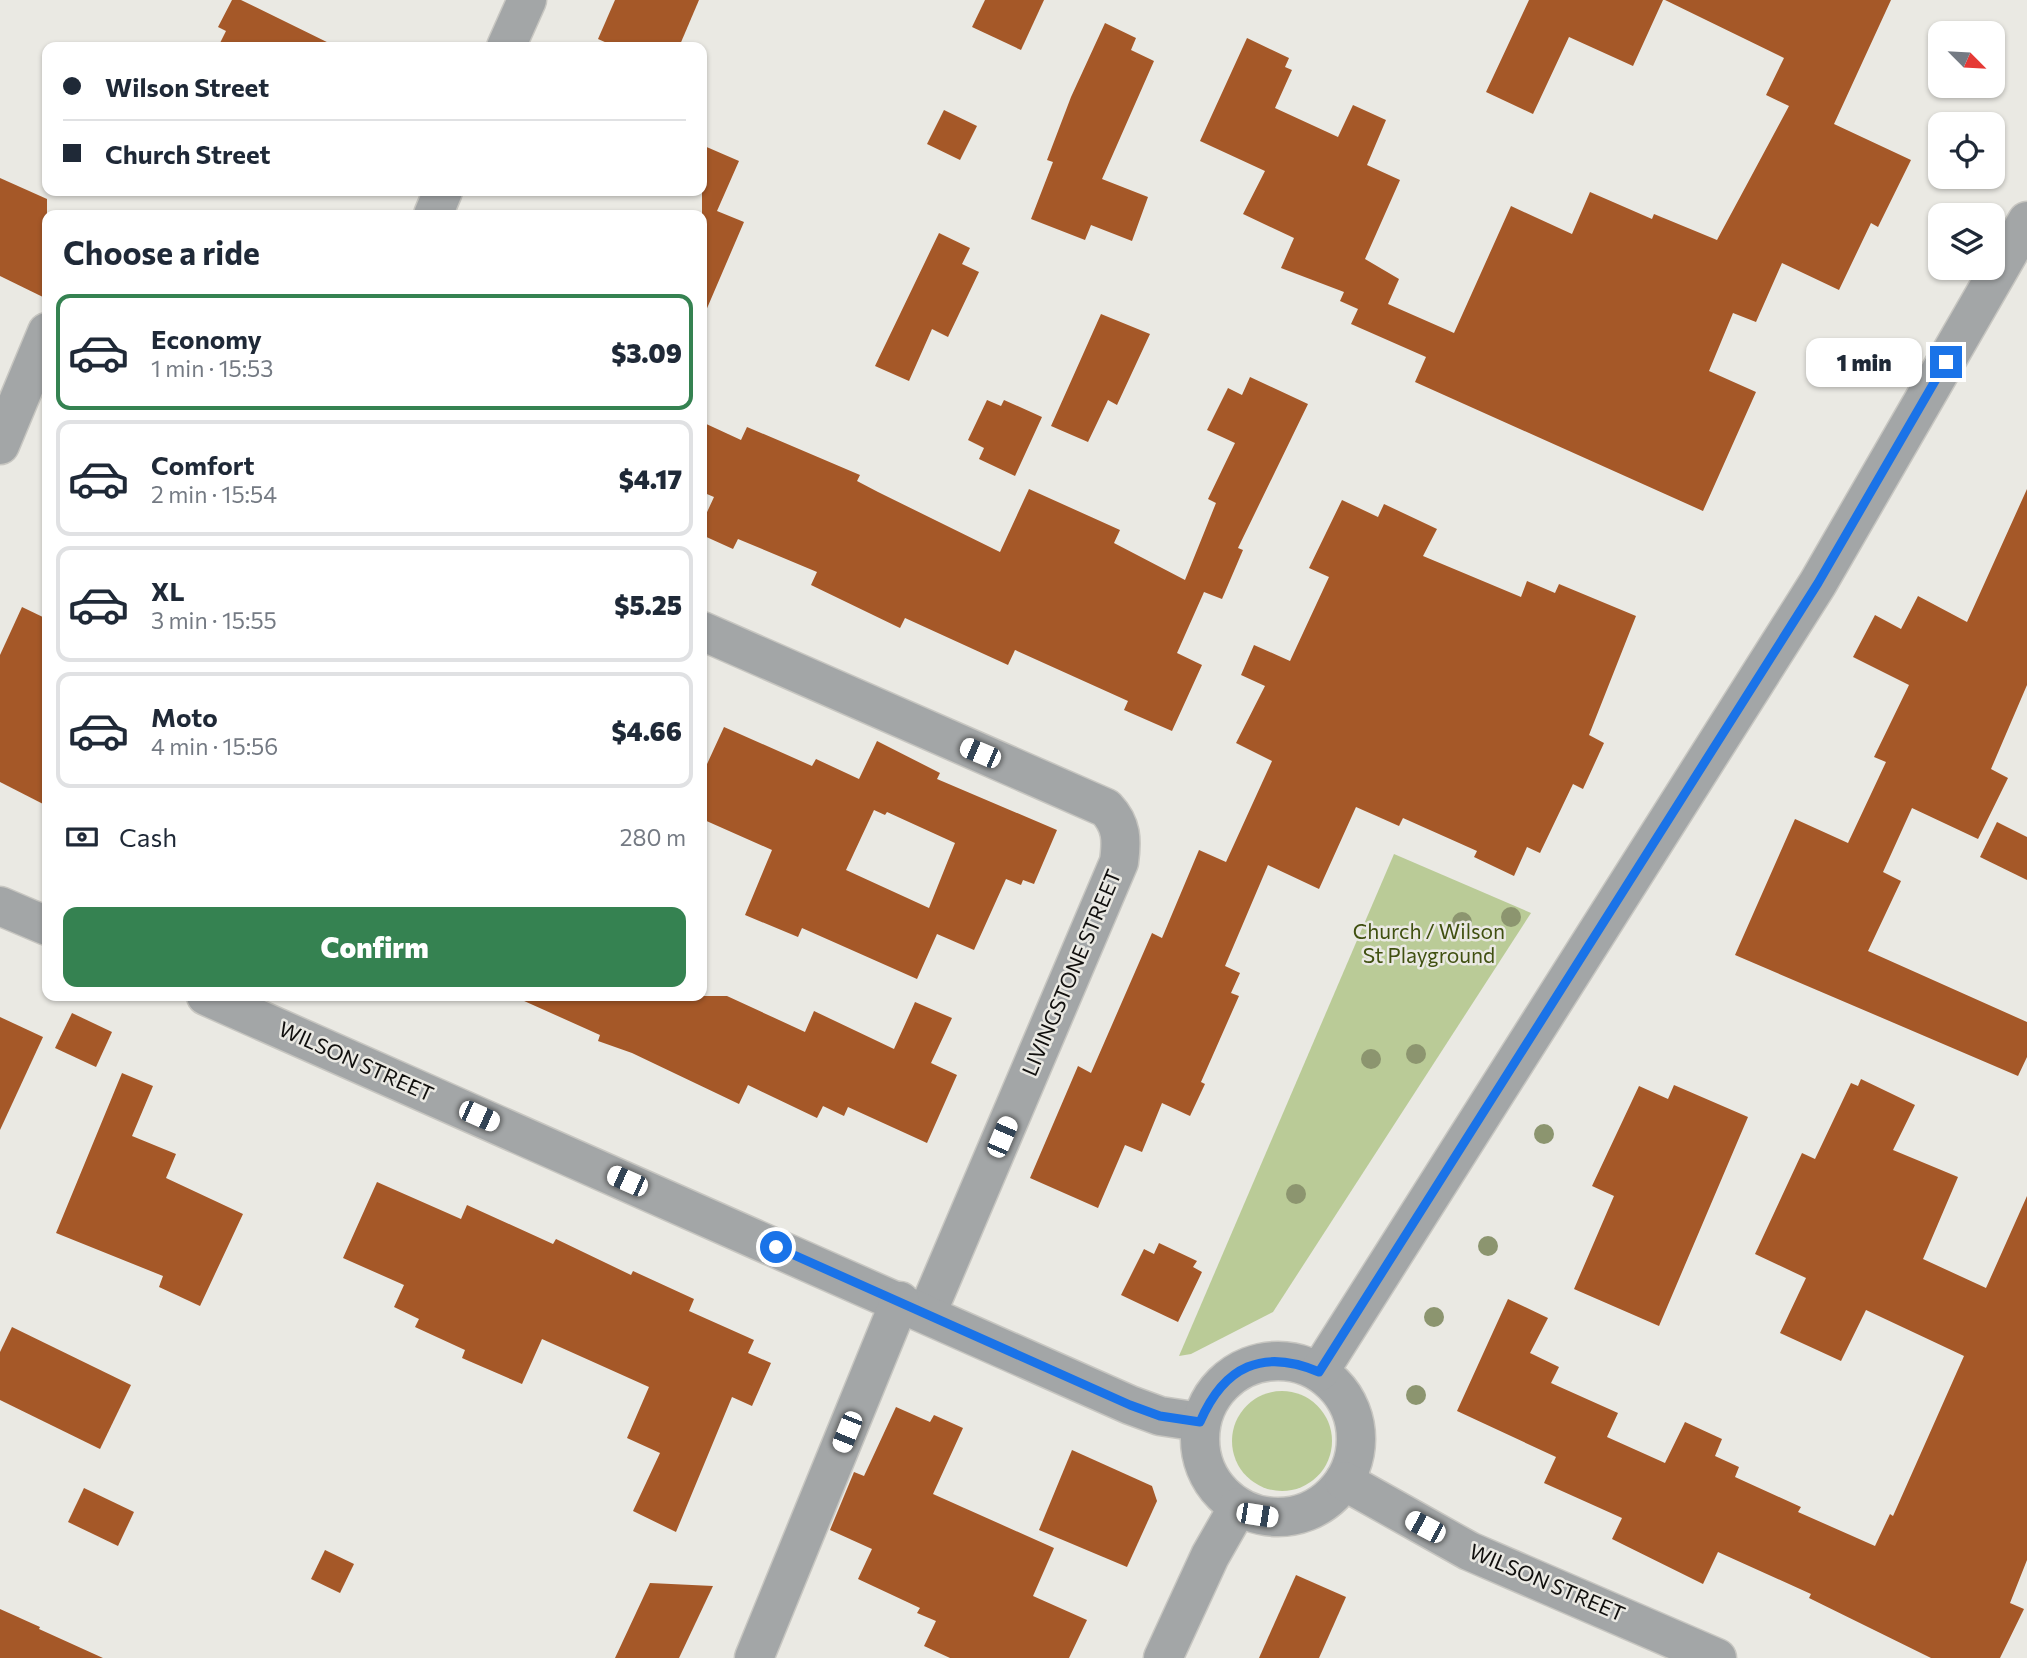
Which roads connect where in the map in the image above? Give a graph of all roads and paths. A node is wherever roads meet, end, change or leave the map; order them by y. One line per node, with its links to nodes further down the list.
1 (527, 0): 2 (street)
2 (508, 42)
3 (2027, 221): 11 (street)
4 (42, 344): 5 (street)
5 (0, 445)
6 (707, 633): 10 (street, LIVINGSTONE STREET)
7 (0, 906): 8 (street)
8 (42, 924)
9 (217, 1001): 10 (street, WILSON STREET)
10 (913, 1307): 12 (street, WILSON STREET); 15 (street, LIVINGSTONE STREET)
11 (1319, 1372): 12 (street); 13 (street)
12 (1200, 1422): 14 (street)
13 (1344, 1481): 14 (street); 17 (street, WILSON STREET)
14 (1238, 1507): 16 (street)
15 (754, 1658)
16 (1164, 1658)
17 (1717, 1658)

